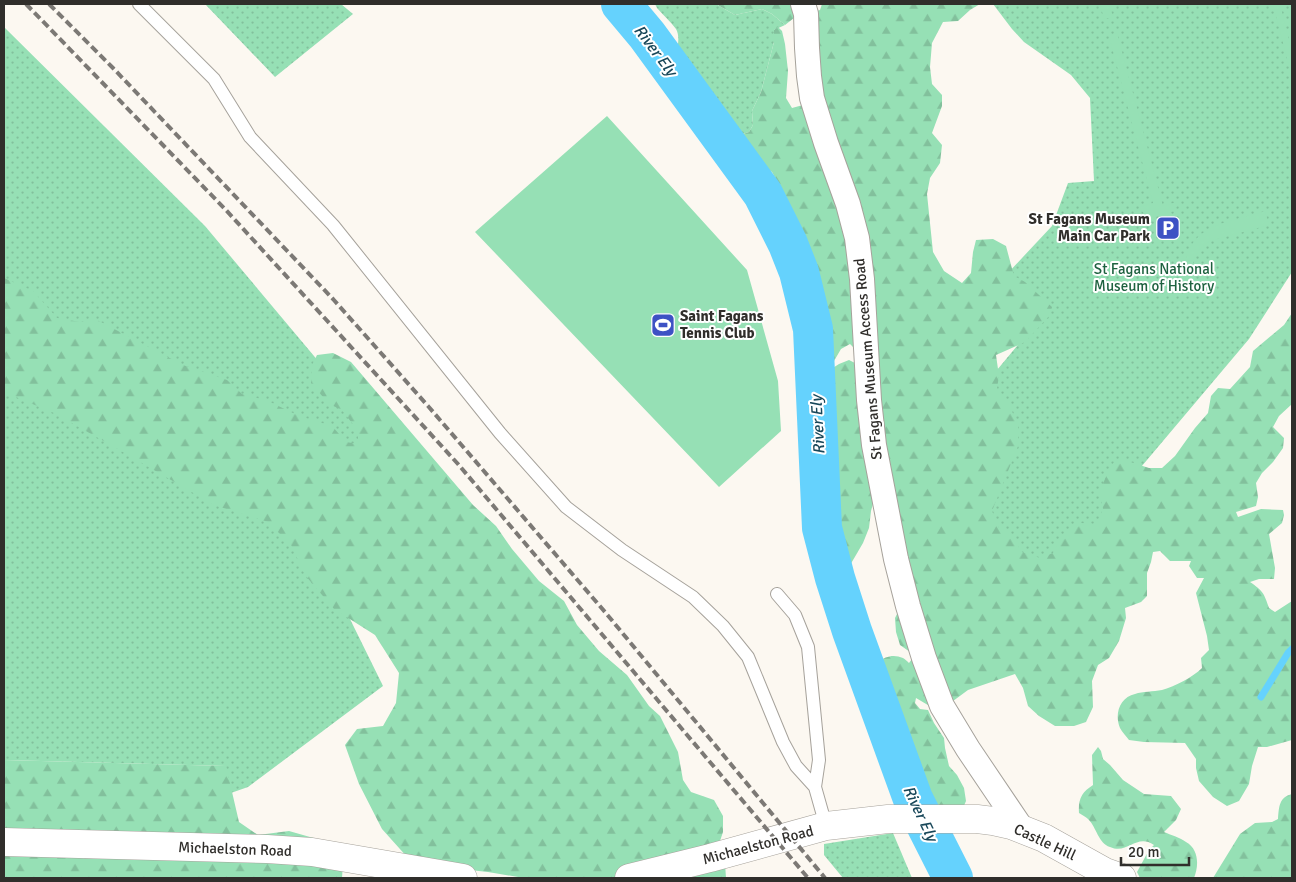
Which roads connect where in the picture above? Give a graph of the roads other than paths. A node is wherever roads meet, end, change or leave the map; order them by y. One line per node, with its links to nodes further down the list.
1 (139, 4): 4 (lane)
2 (807, 7): 7 (street, St Fagans Museum Access Road)
3 (777, 594): 4 (lane)
4 (815, 787): 6 (lane)
5 (965, 819): 6 (street, Michaelston Road); 7 (street, Castle Hill)
6 (826, 826): 10 (street, Michaelston Road)
7 (1022, 829): 11 (street, Castle Hill)
8 (4, 842): 9 (street, Michaelston Road)
9 (463, 878)
10 (629, 878)
11 (1122, 878)

